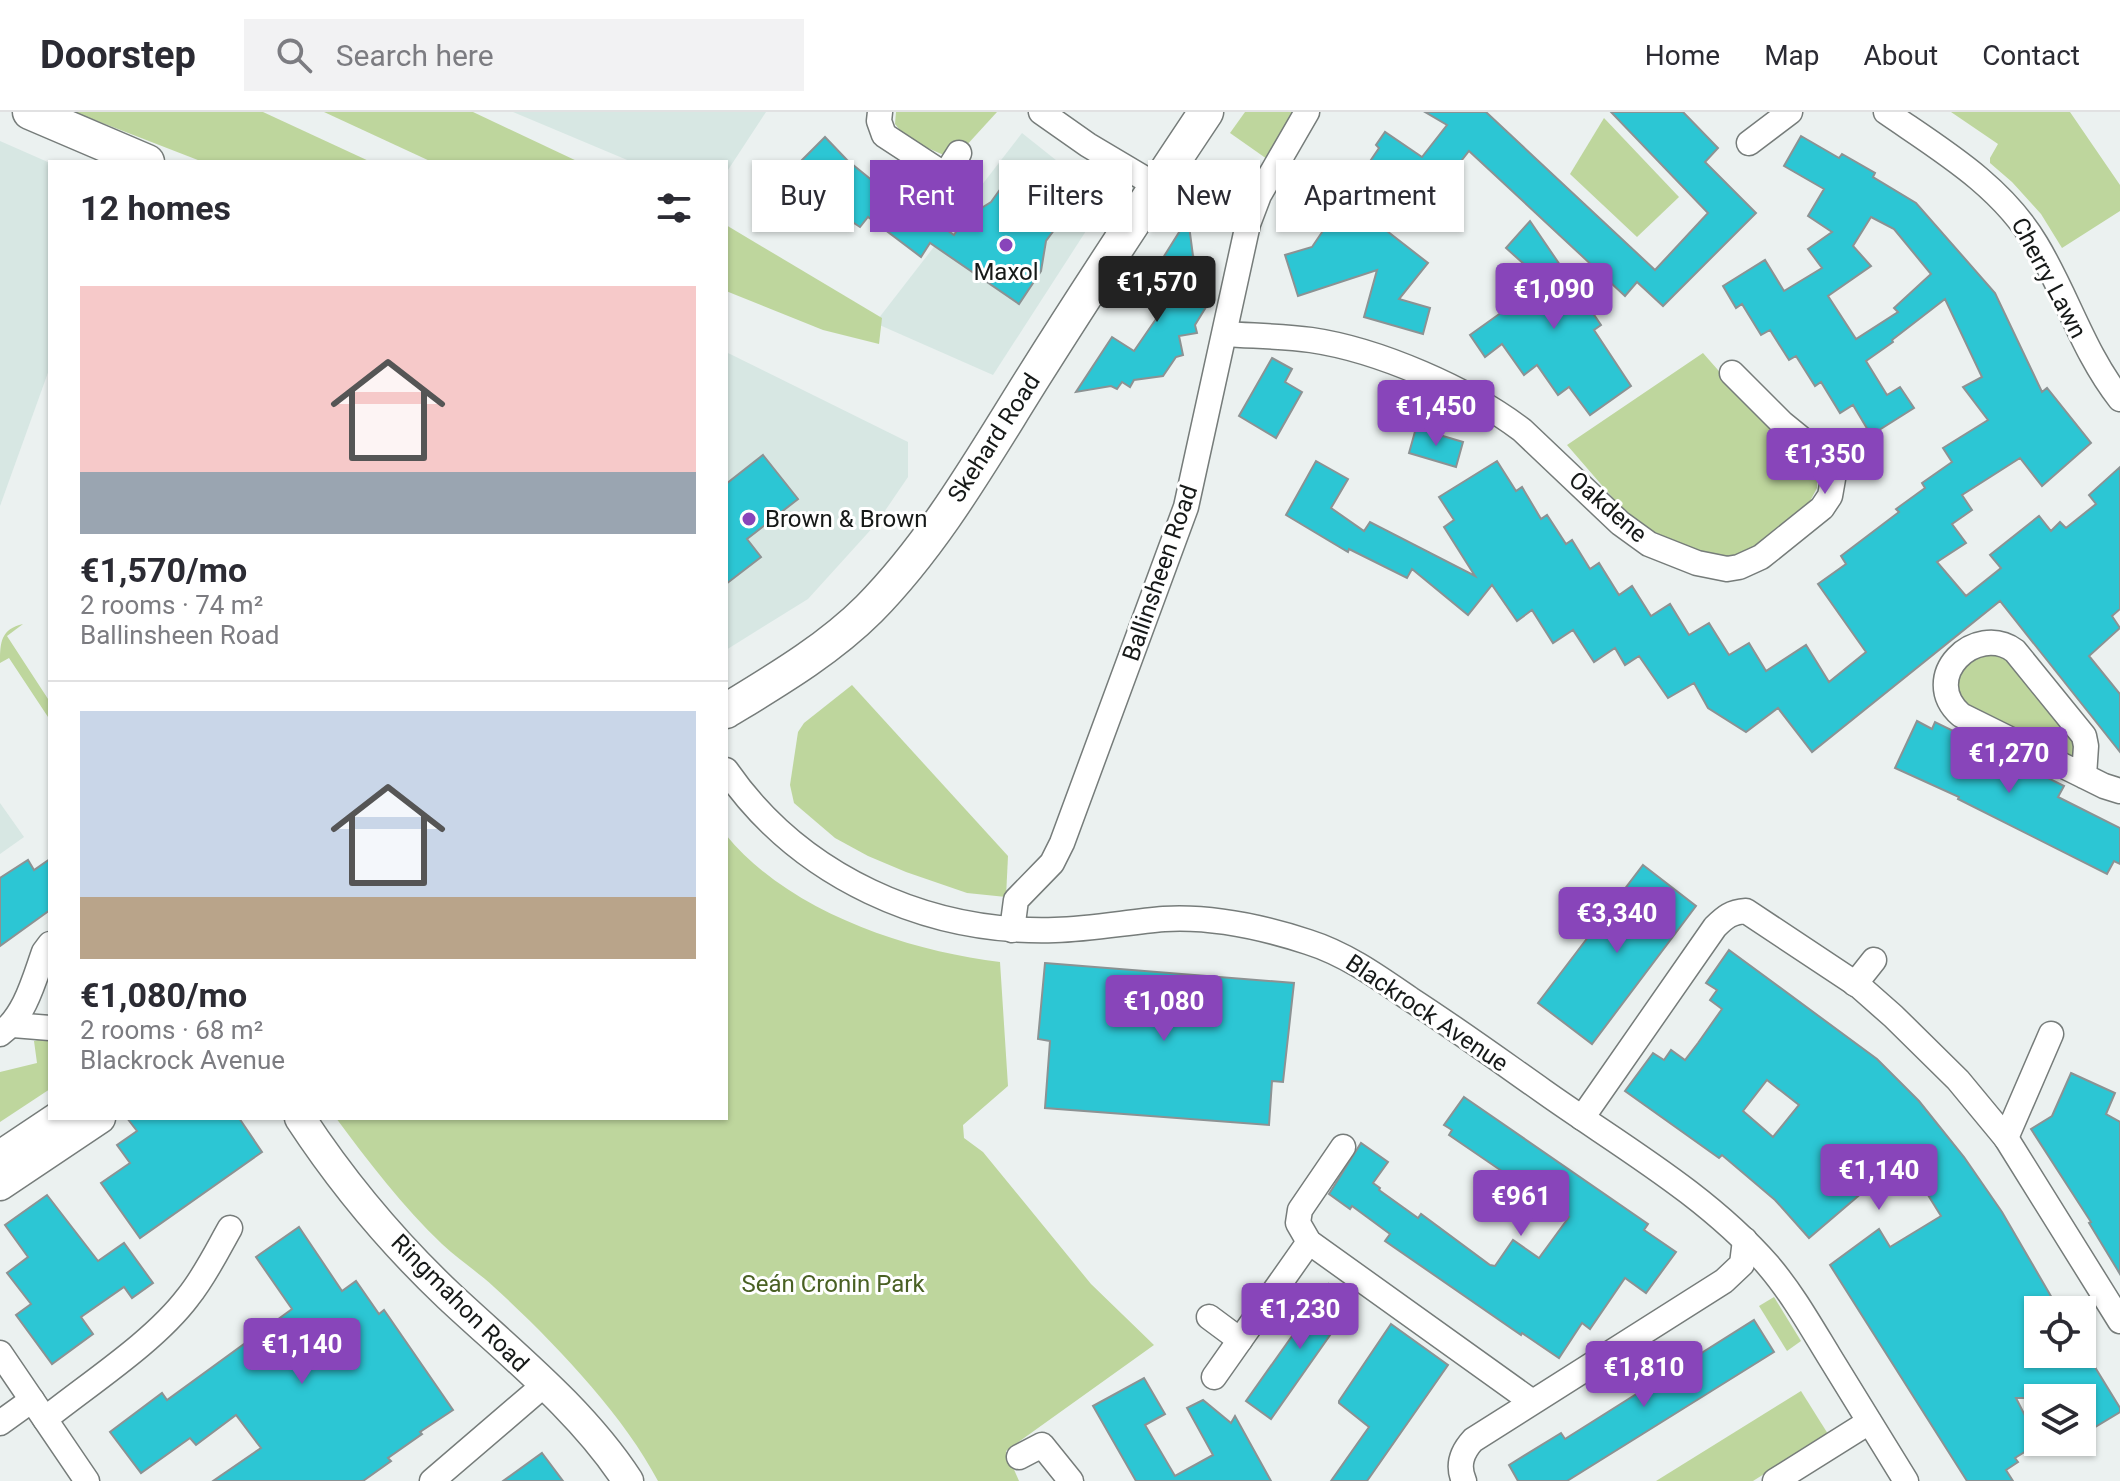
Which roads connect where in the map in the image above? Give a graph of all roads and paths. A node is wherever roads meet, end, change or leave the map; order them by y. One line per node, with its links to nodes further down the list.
1 (30, 112): 10 (main road)
2 (880, 112): 9 (street)
3 (1041, 112): 12 (street)
4 (1206, 112): 11 (main road, Skehard Road)
5 (1307, 112): 14 (street, Ballinsheen Road)
6 (1790, 112): 8 (street)
7 (1886, 112): 16 (street, Cherry Lawn)
8 (1749, 143)
9 (959, 153)
10 (142, 160)
11 (1174, 160)
12 (1148, 181)
13 (1148, 200): 17 (main road, Skehard Road)
14 (1225, 334): 15 (street, Oakdene); 21 (street, Ballinsheen Road)
15 (1732, 373)
16 (2120, 399)
17 (728, 710)
18 (728, 773): 21 (street, Blackrock Avenue)
19 (2084, 776): 19 (street); 20 (street)
20 (2120, 791)
21 (1012, 930): 28 (street, Blackrock Avenue)
22 (48, 947): 26 (street)
23 (1874, 960): 24 (street)
24 (1855, 984): 28 (street); 32 (street)
25 (48, 1028): 26 (street)
26 (6, 1029)
27 (2051, 1034): 32 (street)
28 (1582, 1118): 37 (street, Blackrock Avenue)
29 (54, 1120): 34 (street)
30 (97, 1120): 35 (street)
31 (301, 1120): 45 (street, Ringmahon Road)
32 (2006, 1138): 39 (street)
33 (1343, 1147): 38 (street)
34 (0, 1156)
35 (0, 1185)
36 (230, 1228): 47 (street)
37 (1745, 1240): 46 (street); 48 (street, Blackrock Avenue)
38 (1309, 1242): 42 (street); 46 (street)
39 (2111, 1284): 41 (street)
40 (1209, 1317): 42 (street)
41 (2120, 1321)
42 (1240, 1340): 44 (street)
43 (0, 1353): 47 (street)
44 (1214, 1377)
45 (544, 1385): 52 (street); 53 (street, Ringmahon Road)
46 (1531, 1401): 55 (street)
47 (38, 1409): 49 (street); 51 (street)
48 (1869, 1422): 56 (street); 57 (street, Blackrock Avenue)
49 (0, 1423)
50 (1019, 1457): 54 (street)
51 (87, 1481)
52 (432, 1481)
53 (628, 1481)
54 (1071, 1481)
55 (1464, 1481)
56 (1775, 1481)
57 (1906, 1481)

